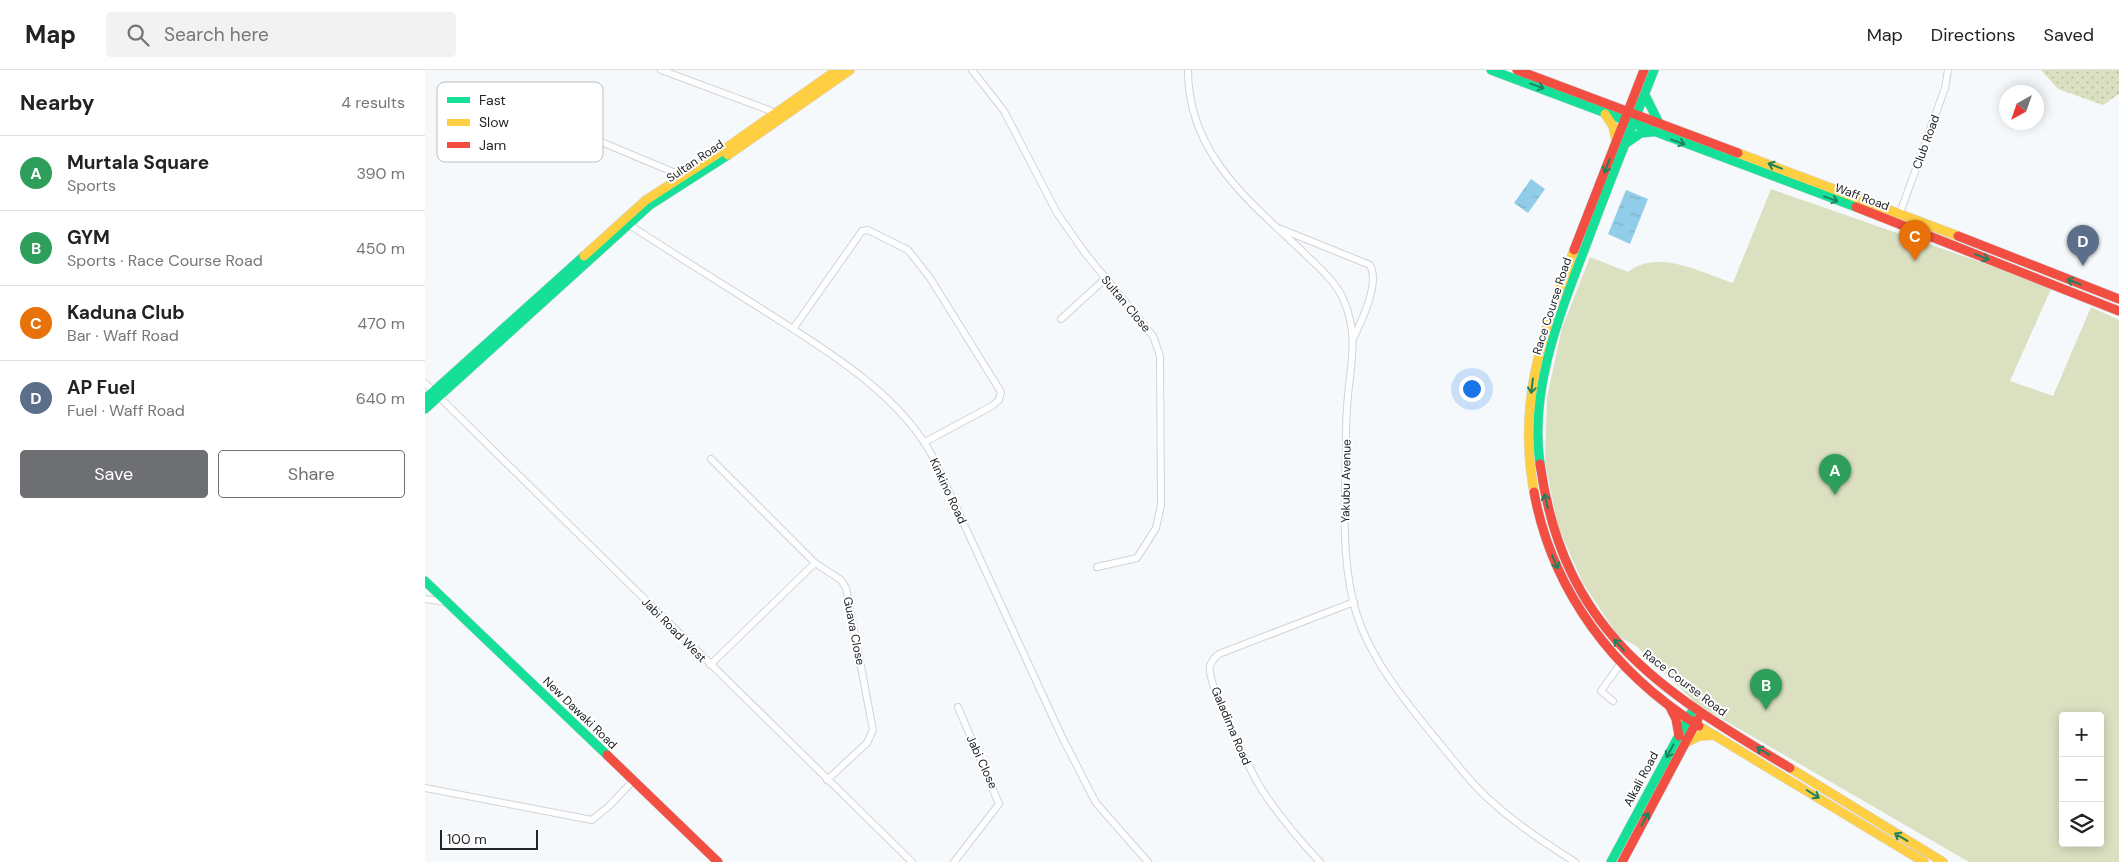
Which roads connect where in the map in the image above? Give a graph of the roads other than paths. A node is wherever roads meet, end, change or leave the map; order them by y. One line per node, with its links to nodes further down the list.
1 (661, 70): 15 (street)
2 (837, 70): 15 (street, Sultan Road)
3 (850, 70): 22 (street, Sultan Road)
4 (971, 70): 26 (street, Sultan Close)
5 (1188, 70): 25 (street, Yakubu Avenue)
6 (1491, 70): 13 (street, one-way to 13)
7 (1517, 70): 13 (street)
8 (1644, 70): 11 (street)
9 (1654, 70): 12 (street, Race Course Road)
10 (1949, 70): 23 (street, Club Road)
11 (1636, 91): 13 (street); 14 (street)
12 (1645, 95): 16 (street, Race Course Road); 18 (street)
13 (1605, 108): 14 (street, Waff Road); 17 (street, Waff Road); 21 (street)
14 (1627, 111): 16 (street, Waff Road); 17 (street)
15 (773, 112): 22 (street, Sultan Road)
16 (1637, 114): 17 (street, Race Course Road); 18 (street, Waff Road)
17 (1628, 122): 19 (street, Waff Road); 21 (street, Race Course Road)
18 (1658, 122): 23 (street, Waff Road, one-way to 18)
19 (1653, 132): 21 (street); 29 (street, Waff Road, one-way to 29)
20 (603, 143): 22 (street)
21 (1621, 143): 45 (street, Race Course Road, one-way to 45); 50 (street, Race Course Road, one-way to 21)
22 (688, 178): 24 (street, Sultan Road); 27 (street, Sultan Road)
23 (1900, 213): 28 (street, Waff Road, one-way to 23)
24 (628, 224): 27 (street, Sultan Road); 31 (street, Kinkino Road)
25 (1276, 227): 32 (street, Yakubu Avenue); 32 (street)
26 (1105, 279): 30 (street); 40 (street, Sultan Close)
27 (560, 280): 34 (street)
28 (2119, 299)
29 (2119, 311)
30 (1061, 319)
31 (793, 329): 37 (street, Kinkino Road); 37 (street)
32 (1353, 338): 44 (street, Yakubu Avenue)
33 (425, 383): 34 (street, Jabi Road West)
34 (436, 394): 35 (street); 36 (street); 46 (street, Jabi Road West)
35 (425, 399)
36 (425, 409)
37 (925, 442): 60 (street, Kinkino Road)
38 (711, 459): 39 (street, Guava Close)
39 (815, 563): 46 (street); 54 (street, Guava Close)
40 (1097, 567)
41 (425, 581): 43 (street, New Dawaki Road)
42 (425, 599): 43 (street)
43 (445, 602): 55 (street, New Dawaki Road)
44 (1354, 602): 61 (street, Galadima Road); 62 (street, Yakubu Avenue)
45 (1621, 663): 47 (street); 48 (street, Race Course Road)
46 (710, 665): 54 (street, Jabi Road West)
47 (1613, 701)
48 (1669, 704): 51 (street, Race Course Road); 53 (street)
49 (958, 706): 59 (street, Jabi Close)
50 (1697, 711): 51 (street, Alkali Road); 66 (street, Race Course Road, one-way to 50)
51 (1692, 721): 52 (street, Race Course Road); 53 (street, Alkali Road)
52 (1715, 735): 53 (street); 65 (street, Race Course Road, one-way to 65)
53 (1681, 740): 63 (street, Alkali Road, one-way to 63); 64 (street, Alkali Road, one-way to 53)
54 (827, 780): 58 (street, Jabi Road West)
55 (632, 782): 56 (street); 57 (street, New Dawaki Road)
56 (425, 788)
57 (718, 862)
58 (912, 862)
59 (954, 862)
60 (1148, 862)
61 (1320, 862)
62 (1575, 862)
63 (1611, 862)
64 (1622, 862)
65 (1924, 862)
66 (1943, 862)

